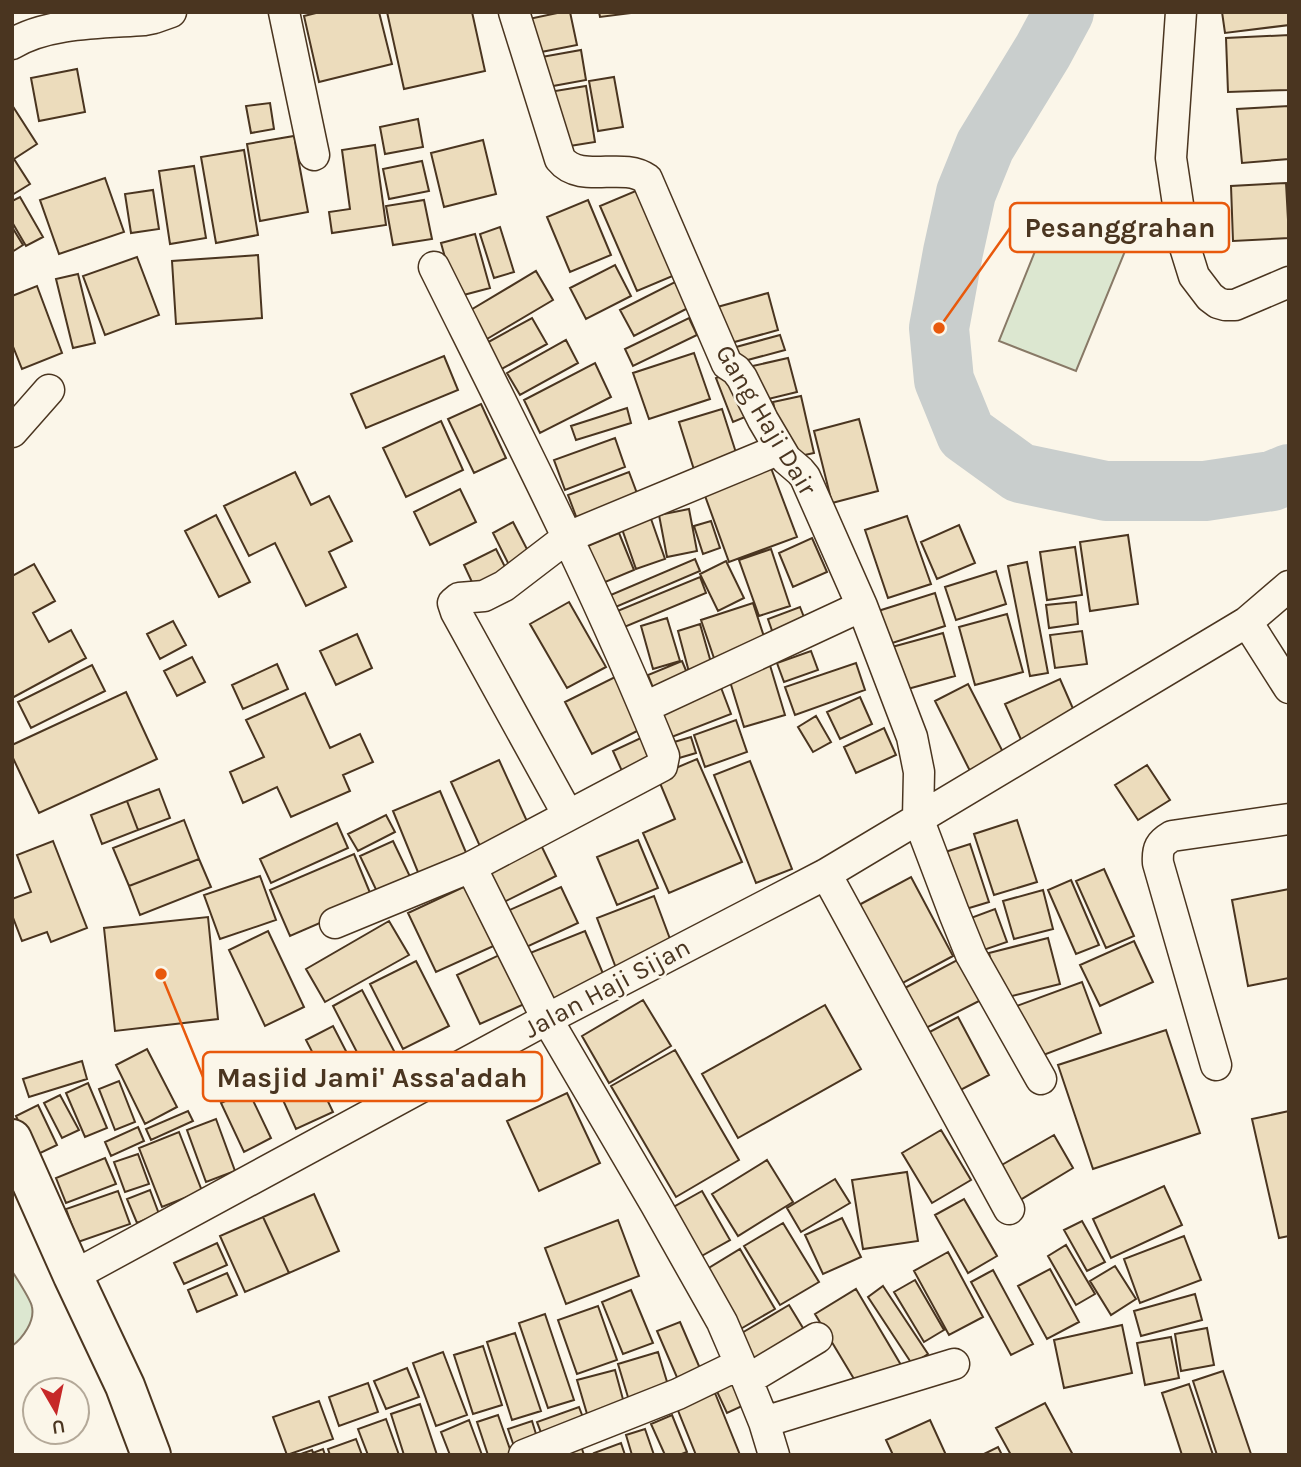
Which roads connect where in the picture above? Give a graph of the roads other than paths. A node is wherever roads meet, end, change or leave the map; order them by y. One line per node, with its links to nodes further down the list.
1 (171, 12): 5 (street)
2 (284, 12): 6 (street)
3 (514, 12): 11 (street, Gang Haji Dair)
4 (1181, 12): 8 (street)
5 (12, 44)
6 (314, 155)
7 (434, 267): 12 (street)
8 (1289, 282)
9 (48, 390): 10 (street)
10 (12, 432)
11 (780, 449): 12 (street); 14 (street, Gang Haji Dair)
12 (568, 537): 17 (street); 18 (street)
13 (1289, 586): 15 (street, Jalan Haji Sijan)
14 (862, 606): 17 (street); 19 (street, Gang Haji Dair)
15 (1247, 622): 16 (street); 19 (street, Jalan Haji Sijan)
16 (1289, 688)
17 (645, 707): 18 (street)
18 (568, 815): 21 (street)
19 (919, 818): 22 (street, Jalan Haji Sijan); 26 (street)
20 (1289, 819): 25 (street)
21 (471, 867): 23 (street); 24 (street)
22 (826, 874): 24 (street, Jalan Haji Sijan); 28 (street)
23 (335, 923)
24 (547, 1019): 29 (street, Jalan Haji Sijan); 32 (street)
25 (1216, 1065)
26 (1041, 1079)
27 (12, 1139): 29 (main road)
28 (1009, 1209)
29 (73, 1276): 34 (main road)
30 (817, 1338): 32 (street)
31 (954, 1364): 33 (street)
32 (744, 1372): 33 (street); 35 (street)
33 (764, 1422): 36 (street)
34 (151, 1455)
35 (524, 1455)
36 (774, 1455)

